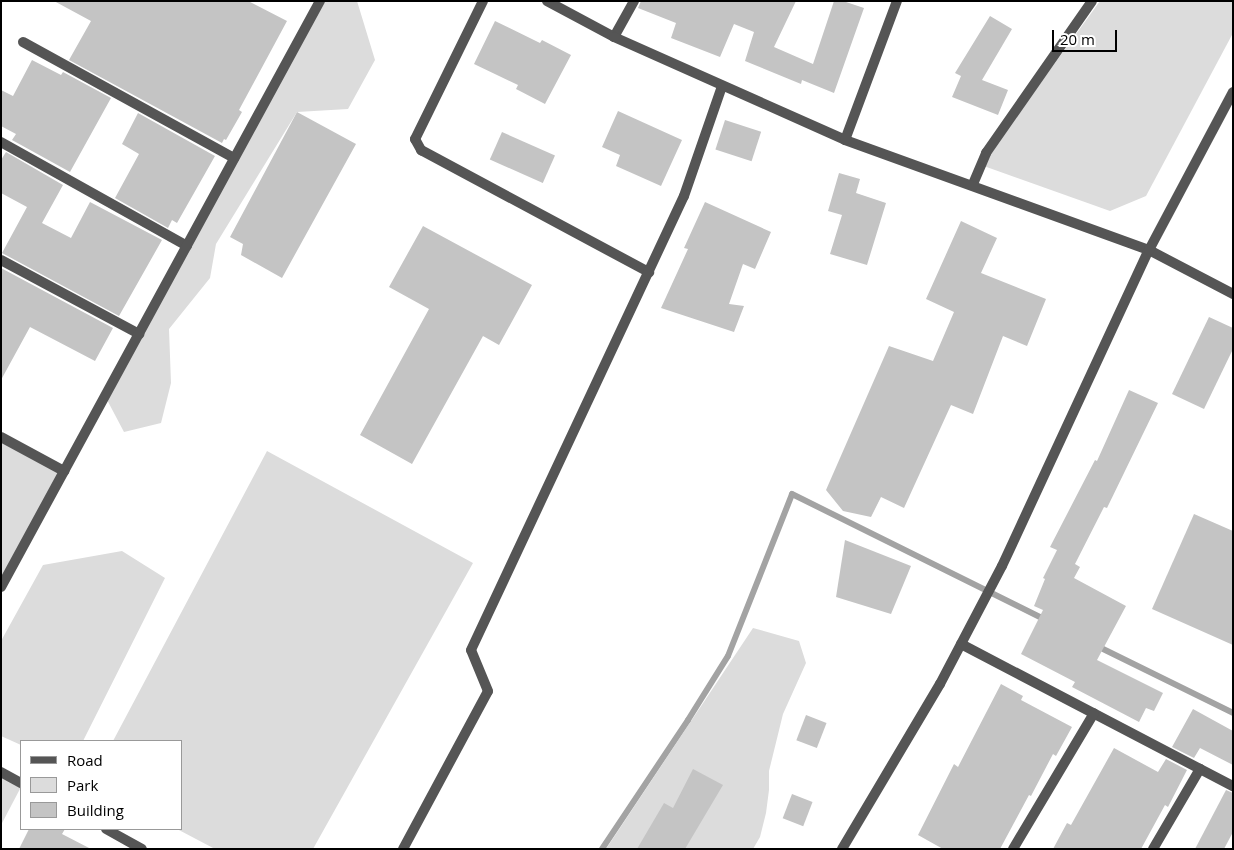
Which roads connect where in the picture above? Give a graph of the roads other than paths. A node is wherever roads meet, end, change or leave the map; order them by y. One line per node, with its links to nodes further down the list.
1 (320, 1): 13 (street)
2 (483, 1): 18 (street)
3 (547, 1): 7 (street)
4 (634, 1): 7 (street)
5 (897, 1): 11 (street)
6 (1092, 1): 14 (street)
7 (614, 37): 9 (street)
8 (22, 42): 13 (street)
9 (722, 86): 11 (street); 18 (street)
10 (1233, 92): 16 (street)
11 (845, 140): 14 (street)
12 (1, 142): 15 (street)
13 (234, 158): 15 (street)
14 (972, 184): 16 (street)
15 (186, 246): 20 (street)
16 (1149, 250): 19 (street); 24 (street)
17 (1, 260): 20 (street)
18 (649, 272): 32 (street)
19 (1233, 294)
20 (139, 334): 22 (street)
21 (1, 436): 22 (street)
22 (64, 471): 23 (street)
23 (1, 587)
24 (961, 644): 25 (street); 33 (street)
25 (1094, 713): 26 (street); 34 (street)
26 (1200, 769): 29 (street); 35 (street)
27 (1, 772): 28 (street)
28 (20, 782)
29 (1233, 786)
30 (108, 830): 31 (street)
31 (142, 849)
32 (403, 849)
33 (842, 849)
34 (1013, 849)
35 (1153, 849)

